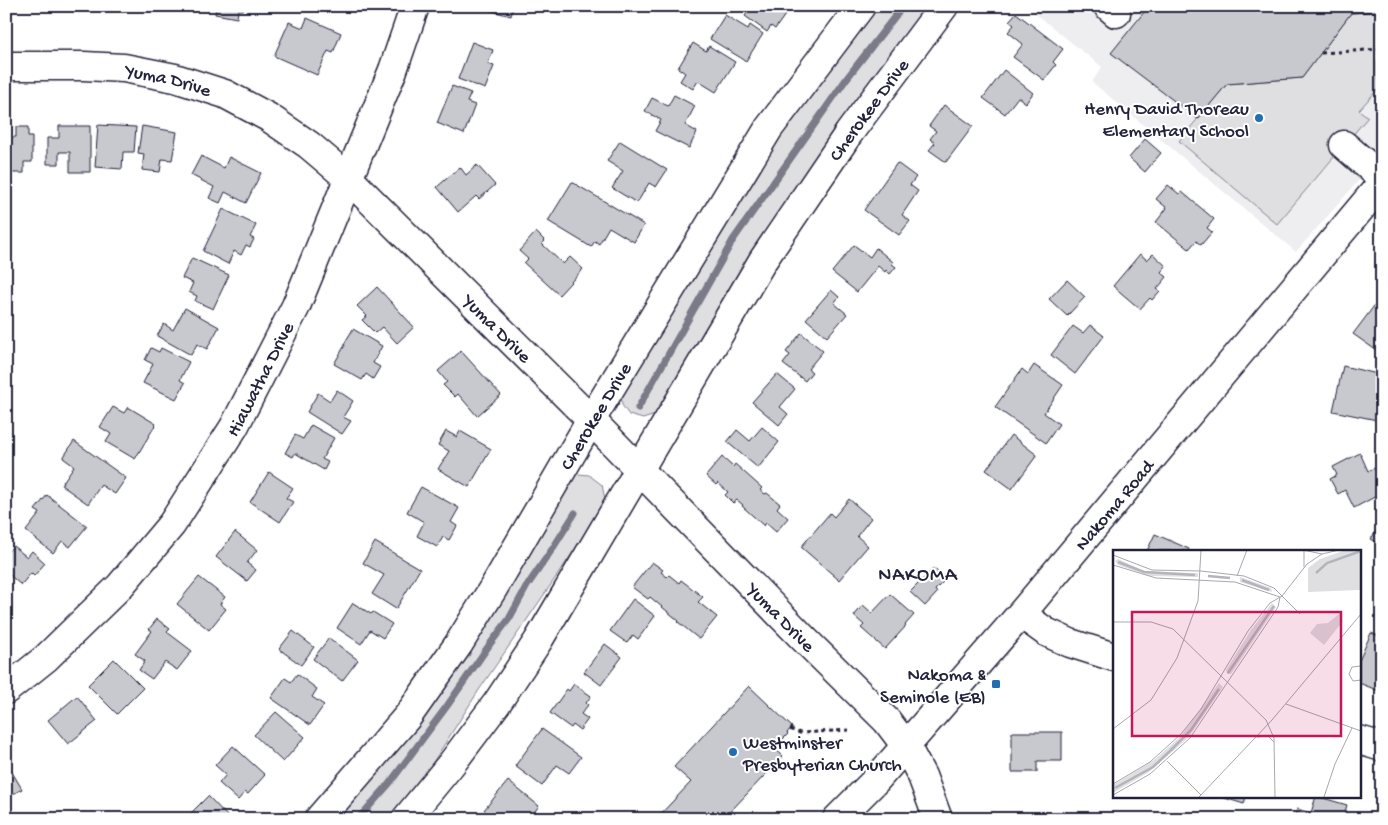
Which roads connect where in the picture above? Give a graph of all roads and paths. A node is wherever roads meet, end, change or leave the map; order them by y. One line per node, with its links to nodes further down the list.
1 (415, 6): 8 (street, Hiawatha Drive)
2 (861, 6): 11 (street, Cherokee Drive)
3 (944, 6): 12 (street, Cherokee Drive)
4 (1382, 49): 5 (path)
5 (1321, 53)
6 (6, 66): 8 (street, Yuma Drive)
7 (1344, 145): 9 (street)
8 (348, 178): 11 (street, Yuma Drive); 15 (street, Hiawatha Drive)
9 (1382, 178)
10 (1382, 183): 13 (street, Nakoma Road)
11 (590, 420): 12 (street, Yuma Drive); 21 (street, Cherokee Drive)
12 (639, 470): 19 (street, Yuma Drive); 22 (street, Cherokee Drive)
13 (1021, 614): 14 (street); 19 (street, Nakoma Road)
14 (1113, 657)
15 (6, 690)
16 (790, 729): 17 (path)
17 (849, 730)
18 (1360, 740): 20 (street)
19 (906, 746): 23 (street, Nakoma Road); 24 (street, Yuma Drive)
20 (1382, 747)
21 (319, 819)
22 (406, 819)
23 (837, 819)
24 (938, 819)

